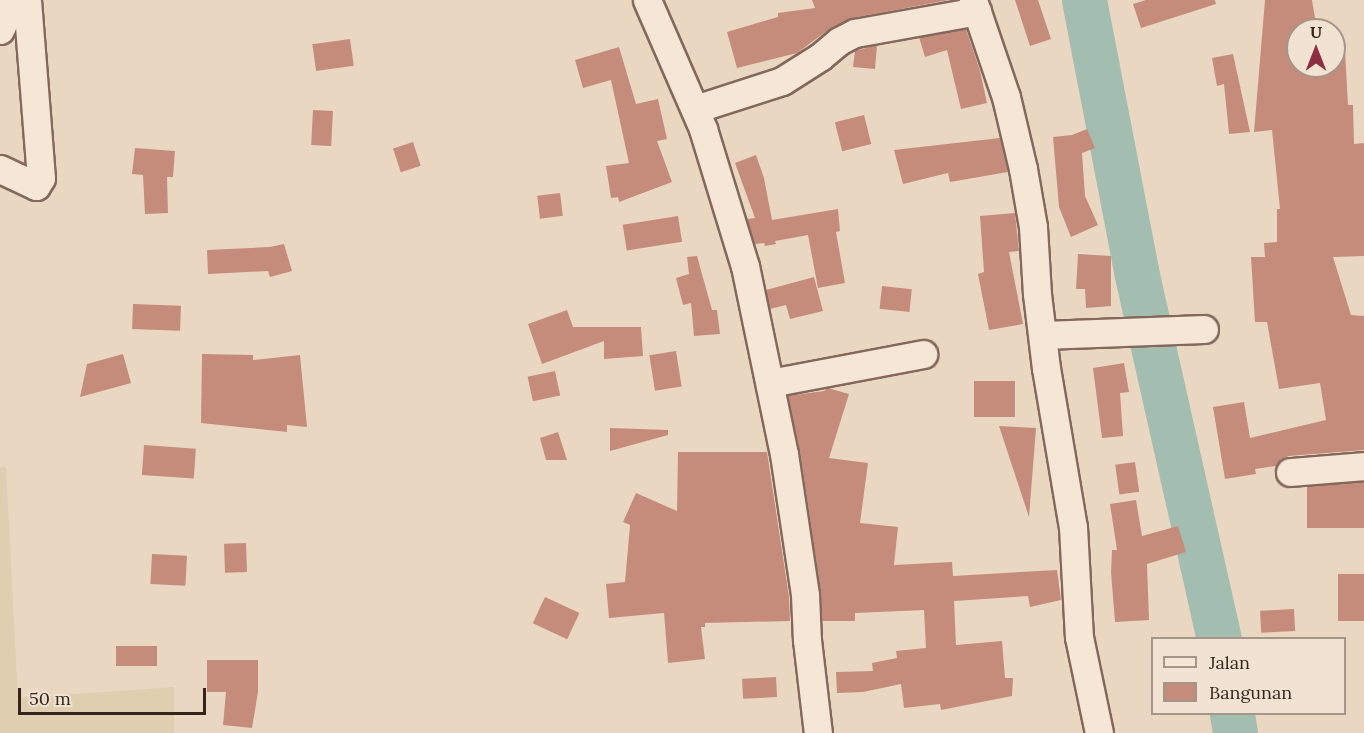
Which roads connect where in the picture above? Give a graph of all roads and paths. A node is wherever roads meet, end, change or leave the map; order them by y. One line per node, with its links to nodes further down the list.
1 (14, 0): 5 (street)
2 (27, 0): 7 (street)
3 (647, 0): 6 (street)
4 (975, 6): 6 (street); 9 (street)
5 (0, 30)
6 (695, 109): 11 (street)
7 (0, 169)
8 (1204, 329): 9 (street)
9 (1043, 335): 15 (street)
10 (923, 354): 11 (street)
11 (770, 383): 14 (street)
12 (1364, 466): 13 (street)
13 (1290, 472)
14 (818, 733)
15 (1099, 733)

